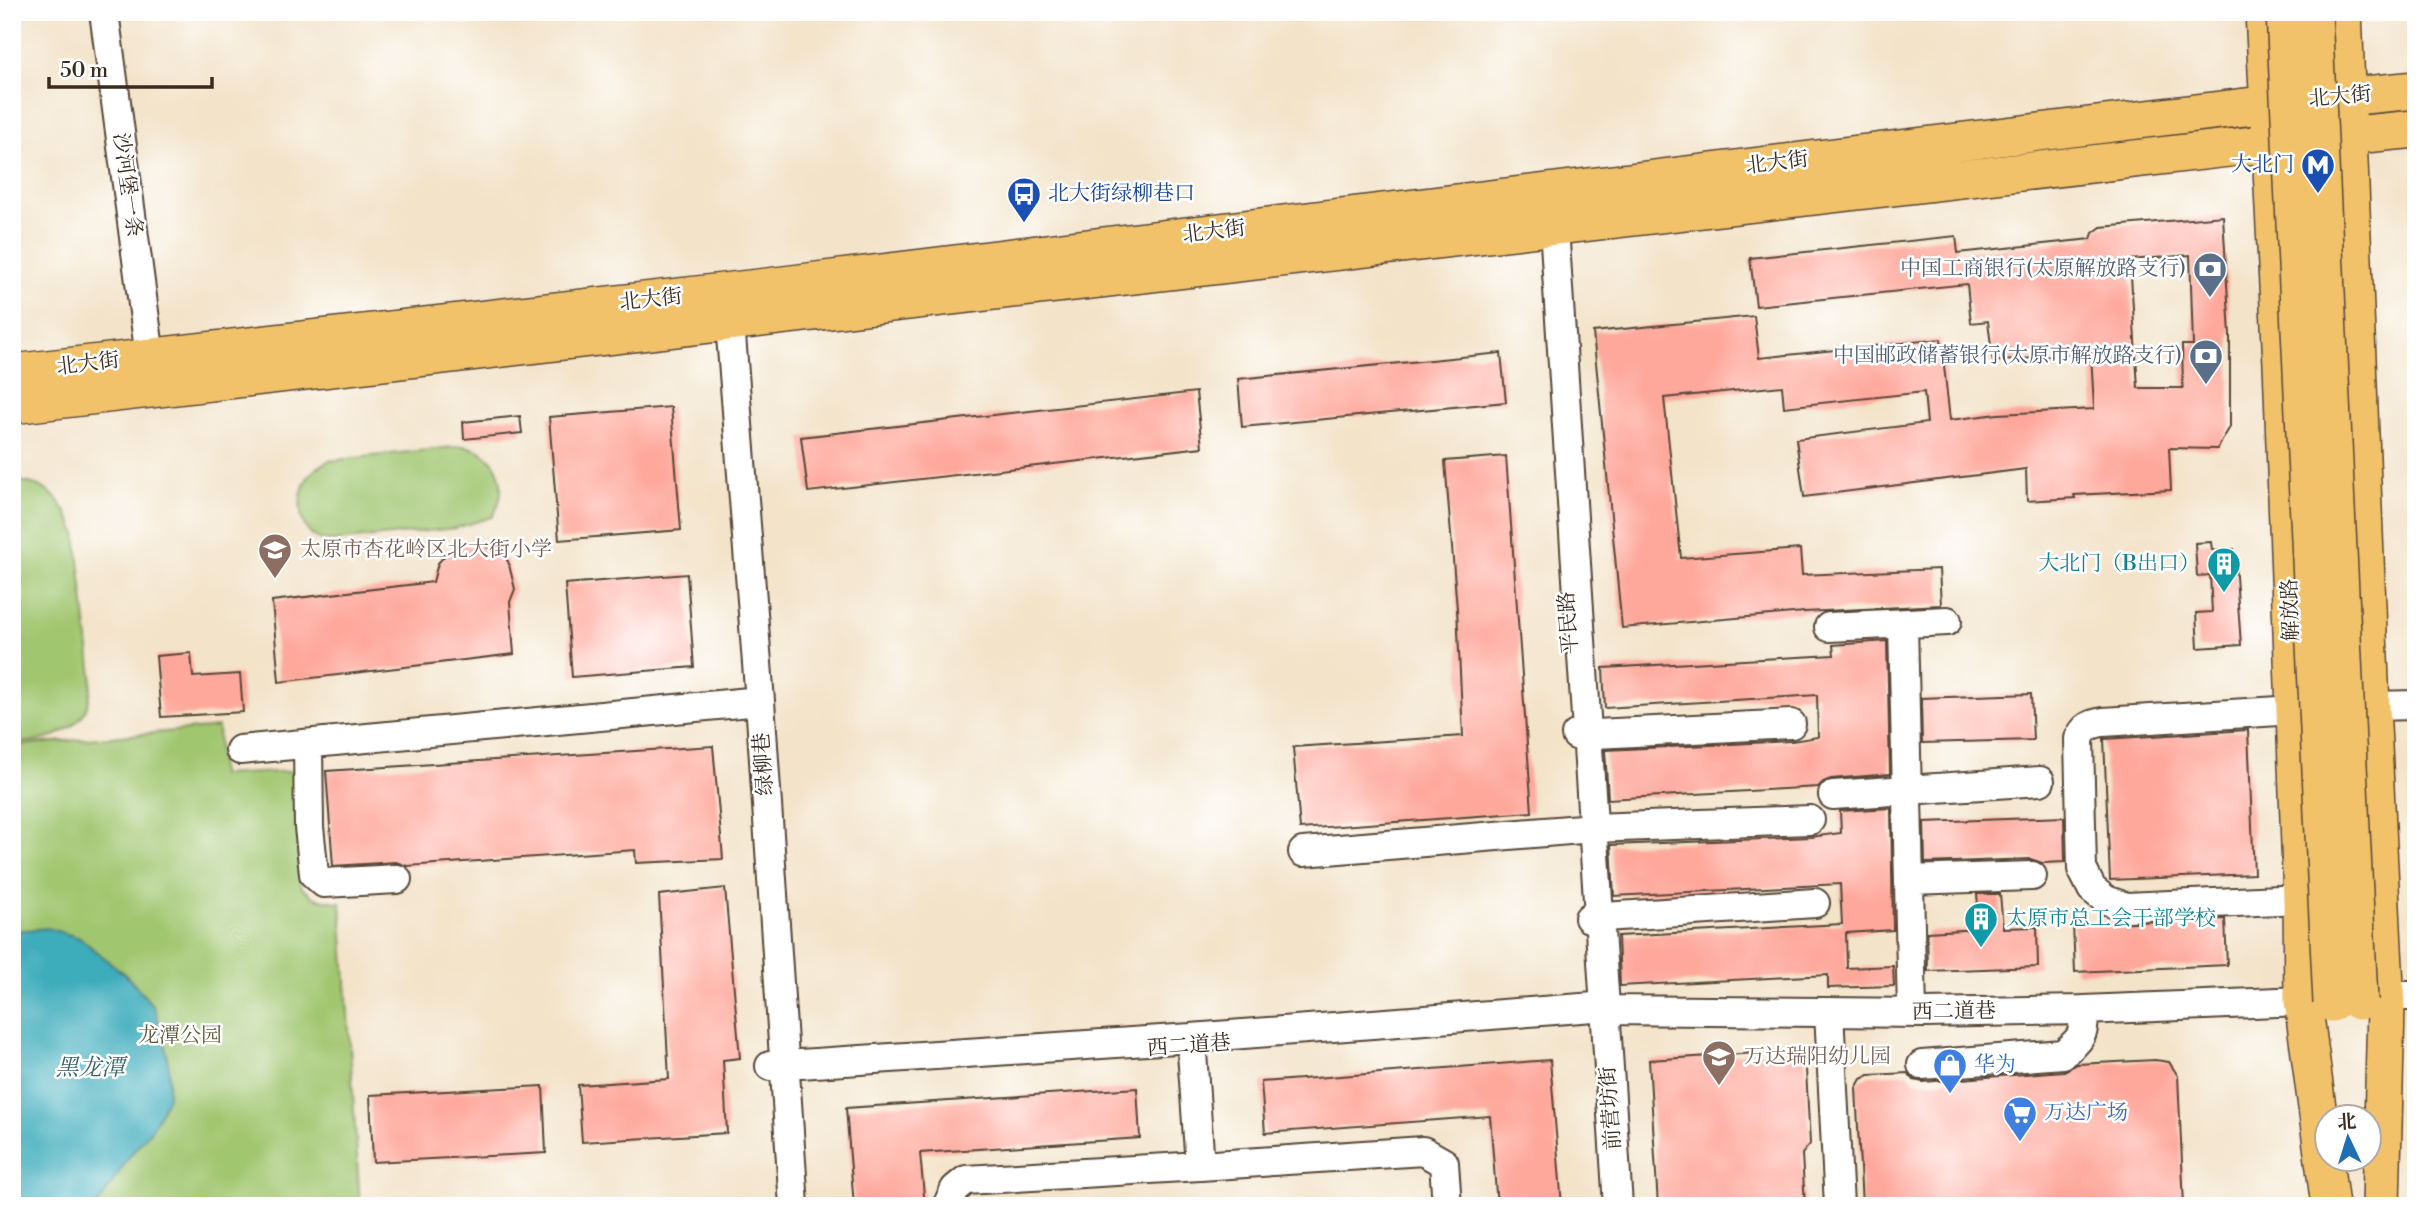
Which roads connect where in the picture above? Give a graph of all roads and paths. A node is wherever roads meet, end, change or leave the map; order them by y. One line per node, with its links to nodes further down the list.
1 (104, 12): 14 (street, 沙河堡一条)
2 (2264, 12): 8 (main road, 解放路)
3 (2285, 12): 40 (main road, 解放路, bridge)
4 (2313, 12): 40 (main road, 解放路, bridge)
5 (2343, 12): 7 (main road, 解放路)
6 (2416, 90): 7 (main road, 北大街)
7 (2347, 96): 8 (main road, 北大街); 10 (main road, 解放路)
8 (2270, 104): 11 (main road, 解放路); 14 (main road, 北大街)
9 (2416, 129): 10 (main road)
10 (2349, 135): 11 (main road); 22 (main road, 解放路)
11 (2272, 143): 12 (main road); 23 (main road, 解放路)
12 (1548, 228): 13 (main road); 25 (street, 平民路)
13 (722, 324): 16 (main road); 20 (street, 绿柳巷)
14 (150, 357): 15 (main road, 北大街)
15 (12, 373)
16 (12, 405)
17 (1947, 621): 18 (street)
18 (1903, 624): 19 (street); 29 (street)
19 (1829, 626)
20 (751, 701): 26 (street); 47 (street, 绿柳巷)
21 (2416, 705): 22 (street)
22 (2371, 706): 40 (main road, 解放路)
23 (2295, 710): 37 (main road, 解放路); 37 (street)
24 (1791, 724): 25 (street)
25 (1582, 735): 32 (street, 平民路)
26 (308, 744): 27 (street); 35 (street)
27 (240, 750)
28 (2040, 780): 29 (street)
29 (1908, 790): 30 (street); 36 (street)
30 (1833, 795)
31 (1810, 820): 32 (street)
32 (1588, 829): 33 (street); 39 (street, 平民路)
33 (1303, 852)
34 (2032, 876): 36 (street)
35 (397, 879)
36 (1909, 880): 44 (street)
37 (2302, 899): 40 (main road, 解放路)
38 (1815, 903): 39 (street)
39 (1595, 917): 42 (street, 平民路)
40 (2371, 1002): 41 (street, 西二道巷); 48 (main road); 51 (main road, 解放路); 59 (main road)
41 (2083, 1010): 44 (street, 西二道巷); 46 (street)
42 (1598, 1011): 43 (street, 西二道巷); 45 (street, 西二道巷); 56 (street, 前营坊街); 57 (street, 前营坊街)
43 (1829, 1012): 44 (street, 西二道巷); 58 (street)
44 (1912, 1013)
45 (1191, 1042): 47 (street, 西二道巷); 49 (street)
46 (1922, 1065)
47 (778, 1069): 52 (street, 绿柳巷); 53 (street, 绿柳巷)
48 (2335, 1102)
49 (1200, 1166): 54 (street); 55 (street)
50 (2330, 1172): 51 (main road)
51 (2330, 1203)
52 (779, 1206)
53 (794, 1206)
54 (947, 1206)
55 (1447, 1206)
56 (1608, 1206)
57 (1618, 1206)
58 (1839, 1206)
59 (2381, 1206)

